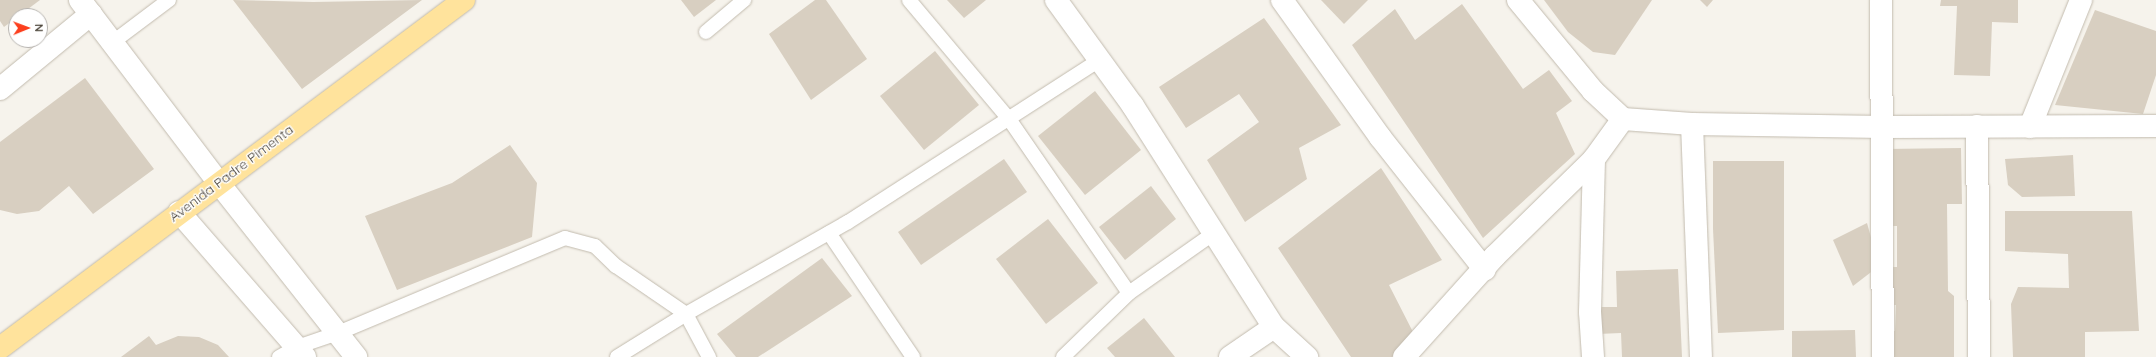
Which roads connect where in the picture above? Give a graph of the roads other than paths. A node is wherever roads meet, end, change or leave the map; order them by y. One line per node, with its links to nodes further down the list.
1 (169, 0): 12 (lane)
2 (464, 0): 23 (main road, Avenida Padre Pimenta)
3 (744, 0): 11 (lane)
4 (909, 0): 15 (lane)
5 (1056, 0): 13 (street)
6 (1282, 0): 27 (street)
7 (1518, 0): 16 (street)
8 (1881, 0): 20 (street)
9 (2081, 0): 21 (street)
10 (85, 7): 12 (street); 14 (street)
11 (706, 32)
12 (113, 42): 23 (street)
13 (1098, 61): 15 (lane); 26 (street)
14 (0, 89)
15 (1009, 119): 25 (lane); 28 (lane)
16 (1623, 119): 17 (street); 22 (street)
17 (1692, 124): 20 (street); 43 (street)
18 (1977, 126): 20 (street); 21 (street); 45 (street)
19 (2156, 126): 21 (street)
20 (1883, 127): 44 (street)
21 (2030, 127)
22 (1594, 159): 27 (street); 42 (street)
23 (218, 182): 24 (main road, Avenida Padre Pimenta); 31 (street)
24 (179, 212): 32 (main road, Avenida Padre Pimenta); 34 (street)
25 (829, 233): 29 (lane); 38 (lane)
26 (1214, 234): 28 (lane); 30 (street)
27 (1485, 270): 33 (street)
28 (1129, 294): 39 (lane)
29 (686, 314): 31 (lane); 36 (lane); 37 (lane)
30 (1274, 327): 40 (street); 41 (street)
31 (338, 333): 34 (lane); 35 (street)
32 (0, 348)
33 (1413, 353)
34 (294, 354)
35 (356, 357)
36 (617, 357)
37 (709, 357)
38 (913, 357)
39 (1063, 357)
40 (1230, 357)
41 (1307, 357)
42 (1593, 357)
43 (1701, 357)
44 (1883, 357)
45 (1979, 357)

